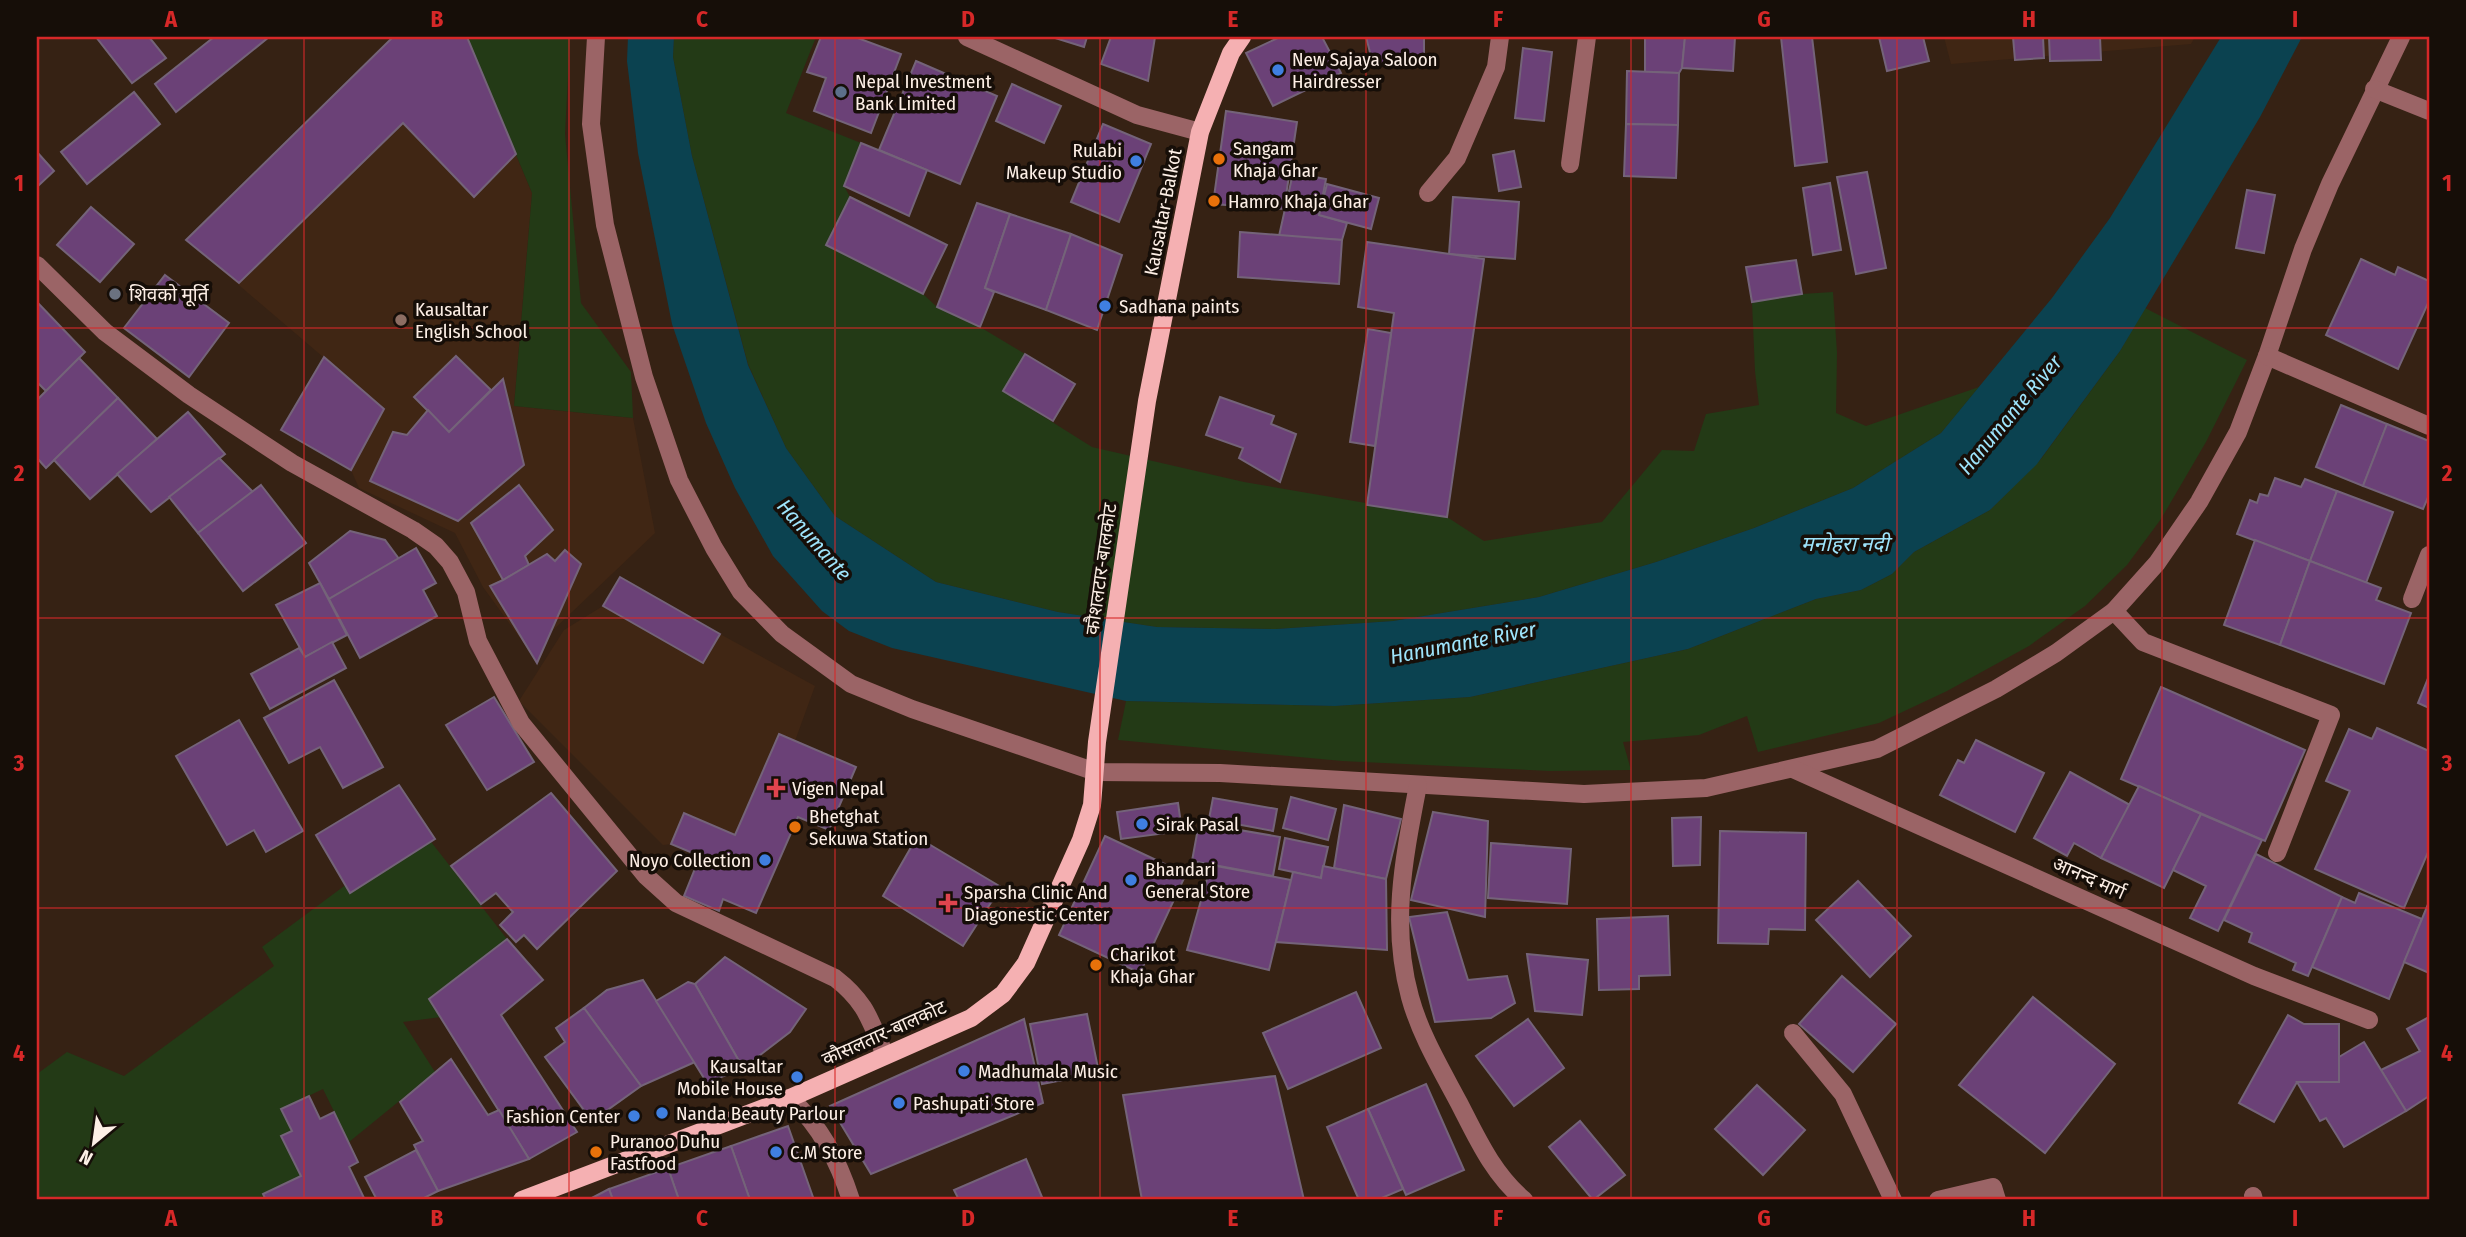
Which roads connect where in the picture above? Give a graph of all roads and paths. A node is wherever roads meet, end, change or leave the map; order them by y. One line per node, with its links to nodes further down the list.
1 (596, 37): 21 (street)
2 (967, 37): 9 (street)
3 (1242, 37): 9 (main road, Kausaltar-Balkot)
4 (1500, 37): 11 (street)
5 (1587, 37): 10 (street)
6 (2401, 37): 7 (street)
7 (2374, 89): 8 (street); 13 (street)
8 (2429, 111)
9 (1200, 132): 14 (main road, Kausaltar-Balkot)
10 (1570, 164)
11 (1428, 193)
12 (37, 265): 26 (street)
13 (2267, 356): 15 (street); 18 (street)
14 (1147, 401): 19 (main road, कौशलटार-बालकोट)
15 (2429, 426)
16 (2429, 555): 17 (street)
17 (2412, 599)
18 (2114, 611): 20 (street); 23 (street)
19 (1097, 742): 21 (main road, कौसलतार-बालकोट)
20 (1793, 769): 22 (street); 24 (street, आनन्द मार्ग)
21 (1096, 772): 22 (street); 26 (main road, कौसलतार-बालकोट)
22 (1418, 785): 30 (street)
23 (2277, 853)
24 (2369, 1020)
25 (1793, 1033): 31 (street)
26 (885, 1055): 27 (main road, कौसलतार-बालकोट)
27 (790, 1098): 28 (main road, कौसलतार-बालकोट); 29 (street)
28 (522, 1200)
29 (851, 1200)
30 (1524, 1200)
31 (1893, 1200)
32 (1938, 1200): 33 (street)
33 (1997, 1200)

